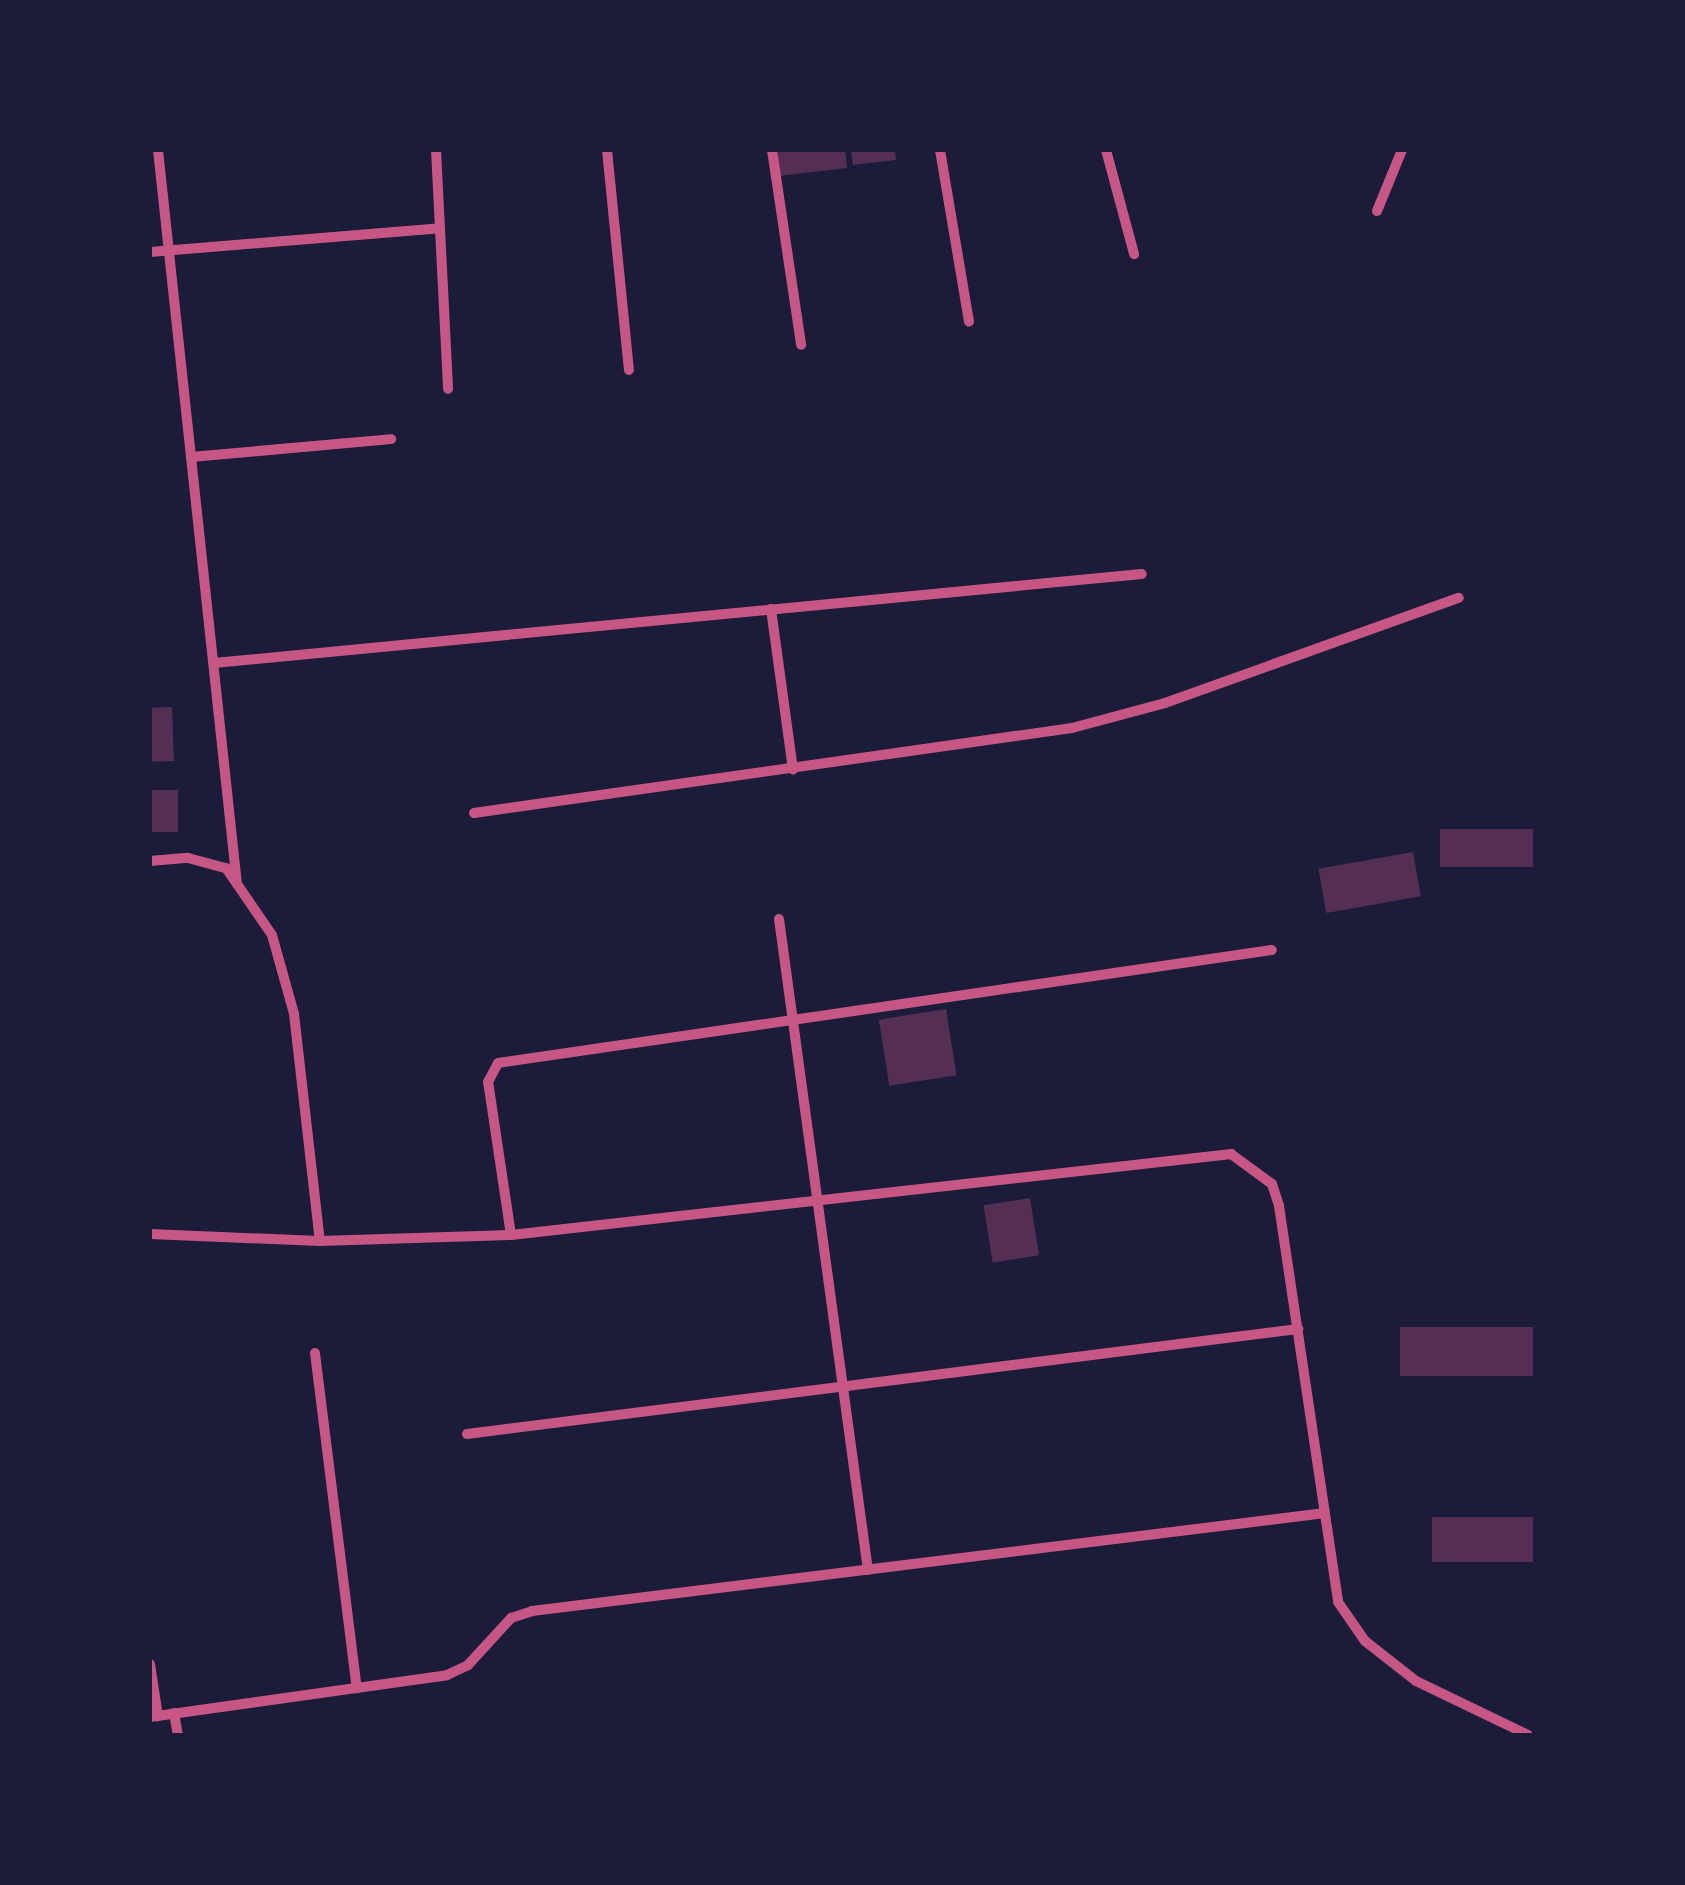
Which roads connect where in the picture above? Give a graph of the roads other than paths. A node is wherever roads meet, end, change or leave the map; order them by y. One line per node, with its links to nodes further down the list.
1 (158, 150): 10 (street)
2 (436, 150): 9 (street)
3 (607, 150): 15 (street)
4 (772, 150): 14 (street)
5 (940, 150): 13 (street)
6 (1106, 150): 12 (street)
7 (1402, 150): 8 (street)
8 (1377, 210)
9 (440, 228): 10 (street); 16 (street)
10 (169, 250): 11 (street); 18 (street)
11 (150, 252)
12 (1134, 254)
13 (970, 322)
14 (801, 345)
15 (629, 370)
16 (448, 389)
17 (391, 439): 18 (street)
18 (191, 457): 22 (street)
19 (1142, 574): 21 (street)
20 (1459, 598): 23 (street)
21 (770, 609): 22 (street); 23 (street)
22 (214, 663): 26 (street)
23 (793, 770): 24 (street)
24 (474, 812)
25 (150, 861): 26 (street)
26 (238, 884): 33 (street)
27 (778, 919): 29 (street)
28 (1272, 950): 29 (street)
29 (795, 1018): 30 (street); 32 (street)
30 (820, 1200): 32 (street); 34 (street); 36 (street)
31 (150, 1234): 33 (street)
32 (511, 1234): 33 (street)
33 (320, 1242)
34 (1298, 1328): 36 (street); 38 (street)
35 (315, 1353): 41 (street)
36 (844, 1386): 37 (street); 39 (street)
37 (467, 1434)
38 (1325, 1513): 39 (street); 45 (street)
39 (868, 1570): 41 (street)
40 (150, 1664): 43 (street)
41 (356, 1688): 42 (street)
42 (174, 1714): 43 (street); 44 (street)
43 (154, 1716)
44 (178, 1735)
45 (1528, 1735)

